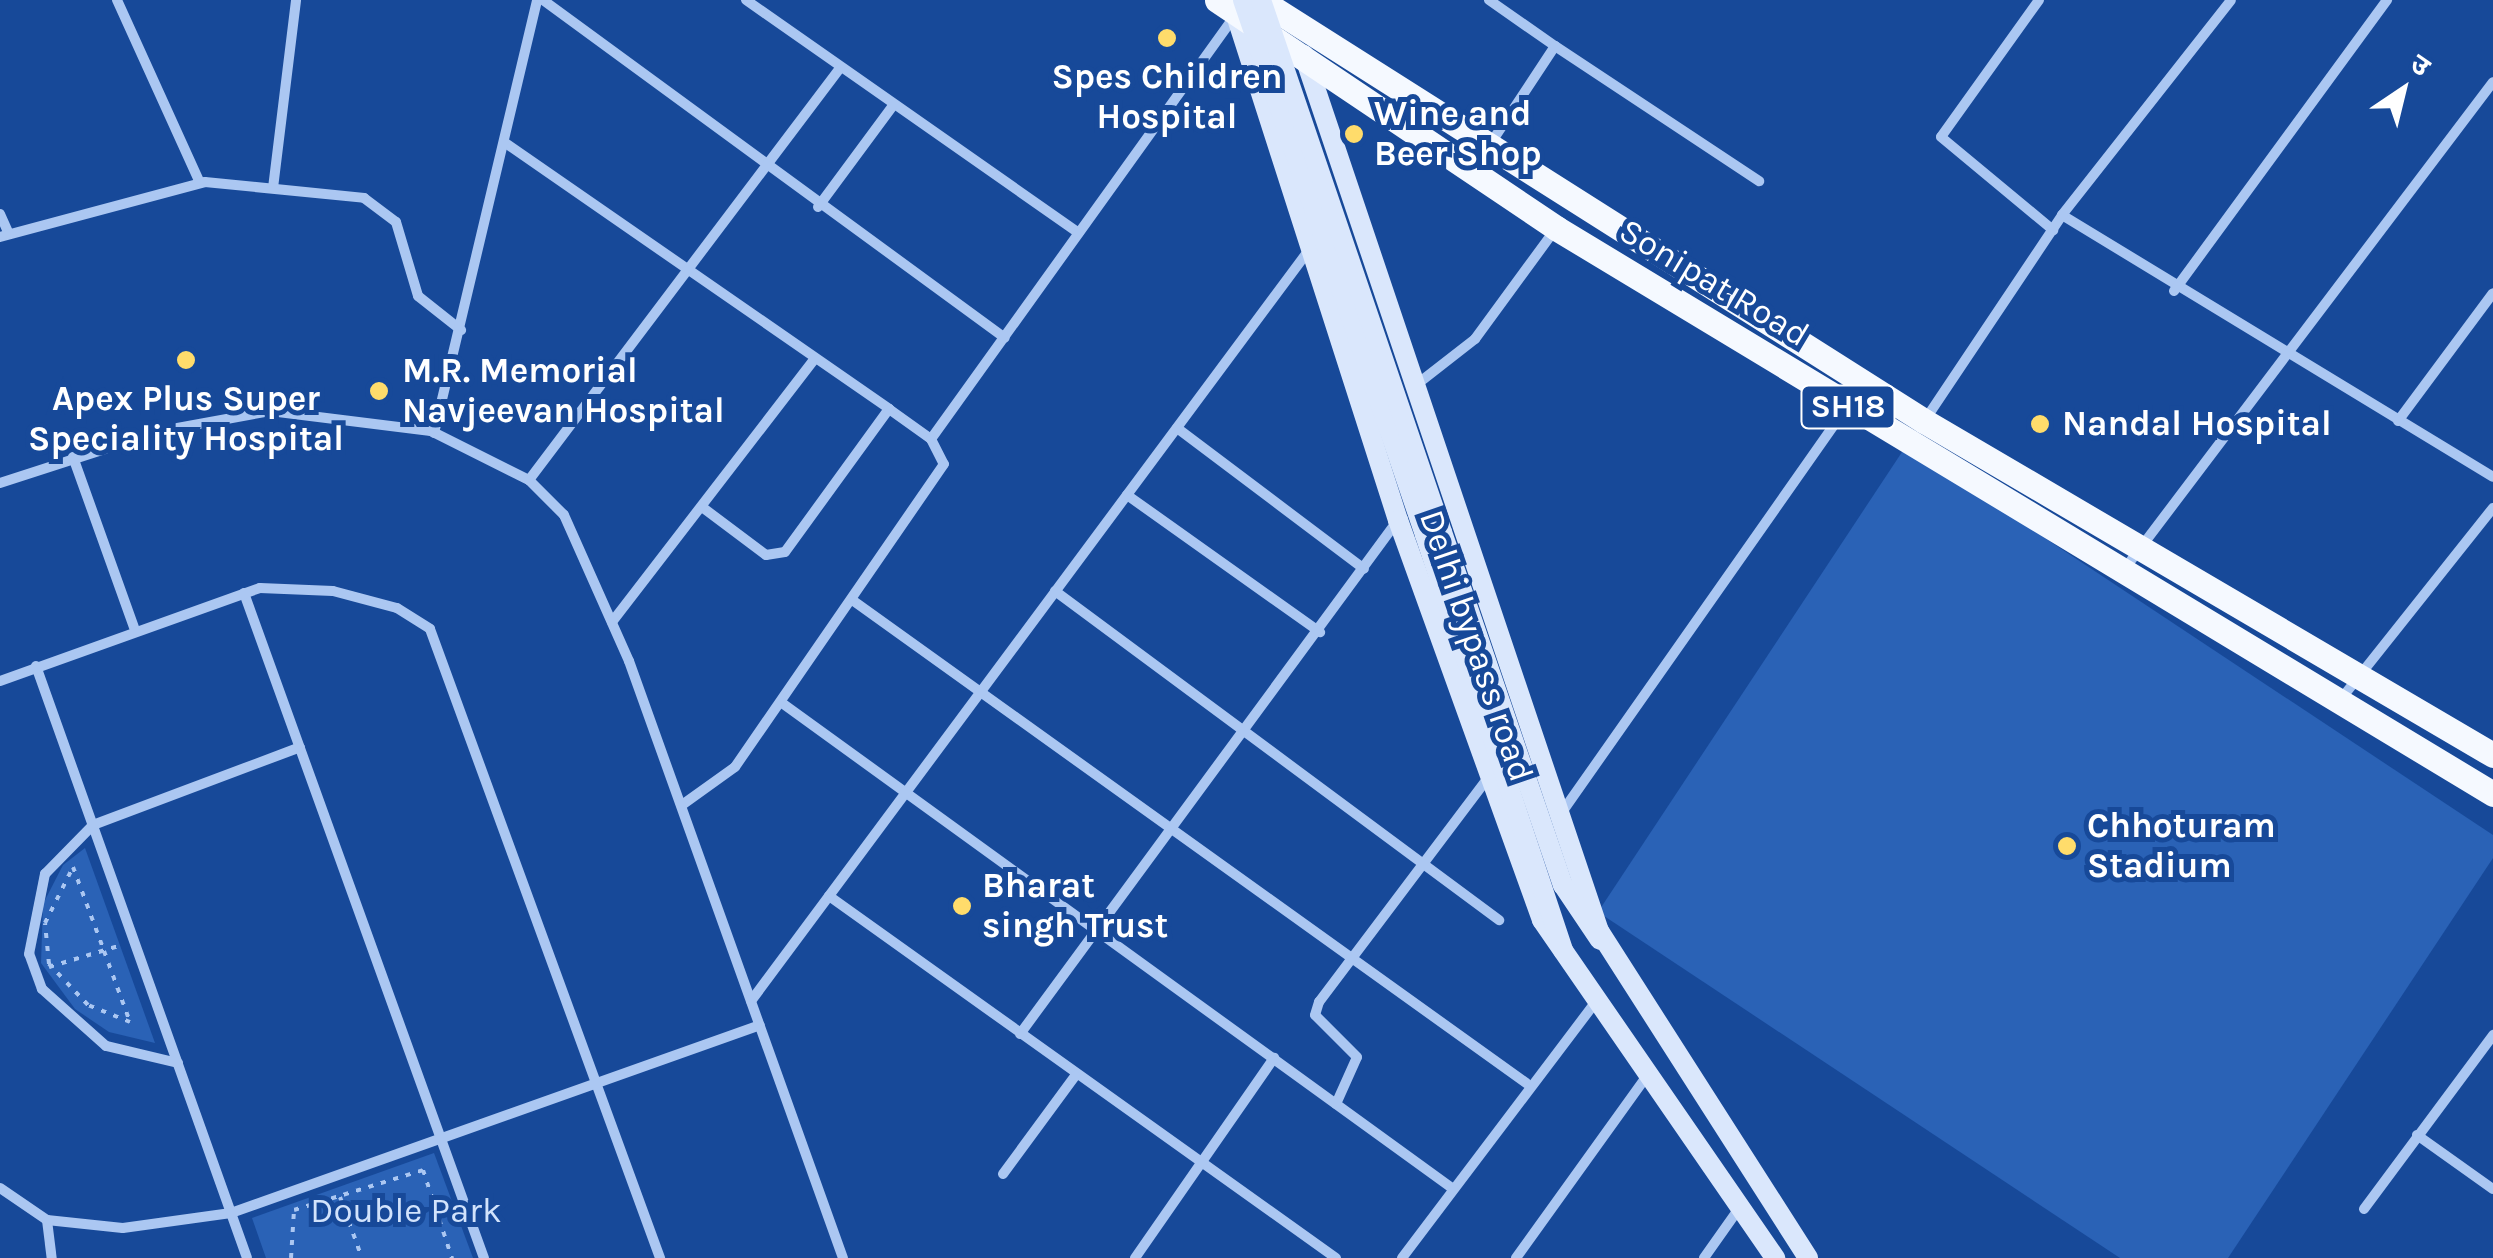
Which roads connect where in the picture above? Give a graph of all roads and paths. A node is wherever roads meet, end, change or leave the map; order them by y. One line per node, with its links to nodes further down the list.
1 (116, 0): 21 (street)
2 (296, 0): 22 (street)
3 (540, 0): 17 (street); 19 (street)
4 (746, 0): 14 (street)
5 (1260, 0): 11 (main road, Sonipat Road / SH18); 56 (main road, bridge)
6 (1489, 0): 12 (street)
7 (2040, 0): 27 (street)
8 (2231, 0): 25 (street)
9 (2387, 0): 32 (street)
10 (1232, 3): 13 (main road, Sonipat Road / SH18); 28 (street); 30 (main road, Delhi bypass road); 56 (main road, bridge)
11 (1286, 9): 13 (main road, Delhi bypass road); 18 (main road, Sonipat Road / SH18)
12 (1555, 46): 18 (street); 20 (street)
13 (1304, 54): 26 (main road, Sonipat Road / SH18); 40 (main road, Delhi bypass road)
14 (840, 68): 16 (street); 19 (street)
15 (2493, 82): 39 (street)
16 (892, 107): 23 (street); 28 (street)
17 (504, 142): 31 (street); 35 (street)
18 (1491, 143): 34 (main road, Sonipat Road / SH18)
19 (764, 170): 23 (street); 31 (street)
20 (1760, 182)
21 (200, 183): 22 (street); 29 (street)
22 (273, 188): 35 (street)
23 (818, 207): 37 (street)
24 (0, 214): 29 (street)
25 (2062, 216): 27 (street); 32 (street)
26 (1556, 228): 36 (main road, Sonipat Road / SH18); 40 (street)
27 (2053, 230): 43 (street)
28 (1079, 232): 37 (street)
29 (5, 236)
30 (1309, 250): 45 (street); 55 (main road, Delhi bypass road)
31 (693, 269): 38 (street); 50 (street)
32 (2174, 291): 39 (street)
33 (2493, 294): 44 (street)
34 (1753, 312): 36 (main road); 43 (main road, Sonipat Road / SH18)
35 (460, 330): 46 (street)
36 (1737, 336): 41 (main road, Sonipat Road / SH18)
37 (1005, 338): 47 (street)
38 (814, 358): 42 (street); 53 (street)
39 (2290, 359): 44 (street); 57 (street)
40 (1416, 385): 79 (main road, Delhi bypass road)
41 (1847, 407): 59 (main road, Sonipat Road / SH18); 79 (street)
42 (890, 409): 47 (street); 53 (street)
43 (1924, 421): 57 (main road, Sonipat Road / SH18)
44 (2398, 421): 49 (street)
45 (1177, 428): 52 (street); 58 (street)
46 (434, 432): 48 (street); 50 (street)
47 (930, 439): 62 (street)
48 (73, 456): 51 (street); 64 (street)
49 (2493, 477)
50 (528, 480): 63 (street)
51 (0, 483)
52 (1127, 494): 60 (street); 65 (street)
53 (702, 506): 63 (street)
54 (2493, 508): 67 (street)
55 (1398, 520): 58 (street); 75 (main road, Delhi bypass road)
56 (1434, 533): 87 (main road); 89 (main road)
57 (2138, 546): 59 (street); 67 (main road, Sonipat Road / SH18)
58 (1364, 569): 65 (street)
59 (2121, 575): 71 (main road, Sonipat Road / SH18)
60 (1055, 592): 69 (street); 72 (street)
61 (244, 593): 64 (street); 73 (street); 103 (street)
62 (855, 602): 69 (street); 70 (street)
63 (612, 622): 78 (street)
64 (134, 627): 66 (street)
65 (1320, 632): 72 (street)
66 (36, 666): 68 (street); 80 (street)
67 (2358, 676): 71 (street); 74 (main road, Sonipat Road / SH18)
68 (0, 682)
69 (982, 691): 76 (street); 81 (street)
70 (782, 703): 76 (street); 78 (street)
71 (2337, 706): 77 (main road, Sonipat Road / SH18)
72 (1243, 732): 81 (street); 82 (street)
73 (300, 747): 80 (street); 106 (street)
74 (2493, 755)
75 (1487, 779): 82 (street); 89 (main road, Delhi bypass road)
76 (908, 790): 83 (street); 85 (street)
77 (2493, 794)
78 (682, 805): 94 (street)
79 (1560, 816): 87 (main road, Delhi bypass road)
80 (93, 825): 86 (street); 92 (street)
81 (1173, 826): 85 (street); 90 (street)
82 (1419, 864): 84 (street); 90 (street)
83 (829, 896): 94 (street); 96 (street)
84 (1499, 920)
85 (1096, 930): 96 (street); 98 (street)
86 (134, 941): 88 (path); 99 (street)
87 (1605, 944): 131 (main road, Delhi bypass road)
88 (104, 951): 91 (path); 91 (path); 91 (path)
89 (1562, 953): 93 (main road, Delhi bypass road)
90 (1351, 956): 102 (street); 104 (street)
91 (50, 967): 92 (path)
92 (35, 971): 99 (street)
93 (1598, 999): 100 (main road, Delhi bypass road); 102 (street)
94 (751, 1001): 95 (street)
95 (760, 1026): 103 (street); 125 (street)
96 (1020, 1034): 101 (street)
97 (2493, 1035): 105 (street)
98 (1274, 1058): 104 (street); 107 (street)
99 (178, 1063): 115 (street)
100 (1649, 1073): 113 (main road, Delhi bypass road); 117 (street)
101 (1075, 1076): 107 (street); 108 (street)
102 (1526, 1083): 110 (street)
103 (596, 1084): 106 (street); 124 (street)
104 (1336, 1104): 110 (street)
105 (2417, 1135): 111 (street); 114 (street)
106 (441, 1139): 115 (street); 123 (street)
107 (1201, 1164): 126 (street); 127 (street)
108 (1004, 1174)
109 (0, 1188): 116 (street)
110 (1452, 1188): 128 (street)
111 (2493, 1189)
112 (340, 1196): 120 (path); 121 (path); 122 (path)
113 (1740, 1207): 129 (street); 130 (main road, Delhi bypass road)
114 (2364, 1209)
115 (231, 1213): 116 (street); 119 (street)
116 (47, 1220): 118 (street)
117 (1518, 1257)
118 (52, 1258)
119 (248, 1258)
120 (292, 1258)
121 (362, 1258)
122 (452, 1258)
123 (484, 1258)
124 (660, 1258)
125 (843, 1258)
126 (1135, 1258)
127 (1336, 1258)
128 (1402, 1258)
129 (1704, 1258)
130 (1775, 1258)
131 (1808, 1258)

